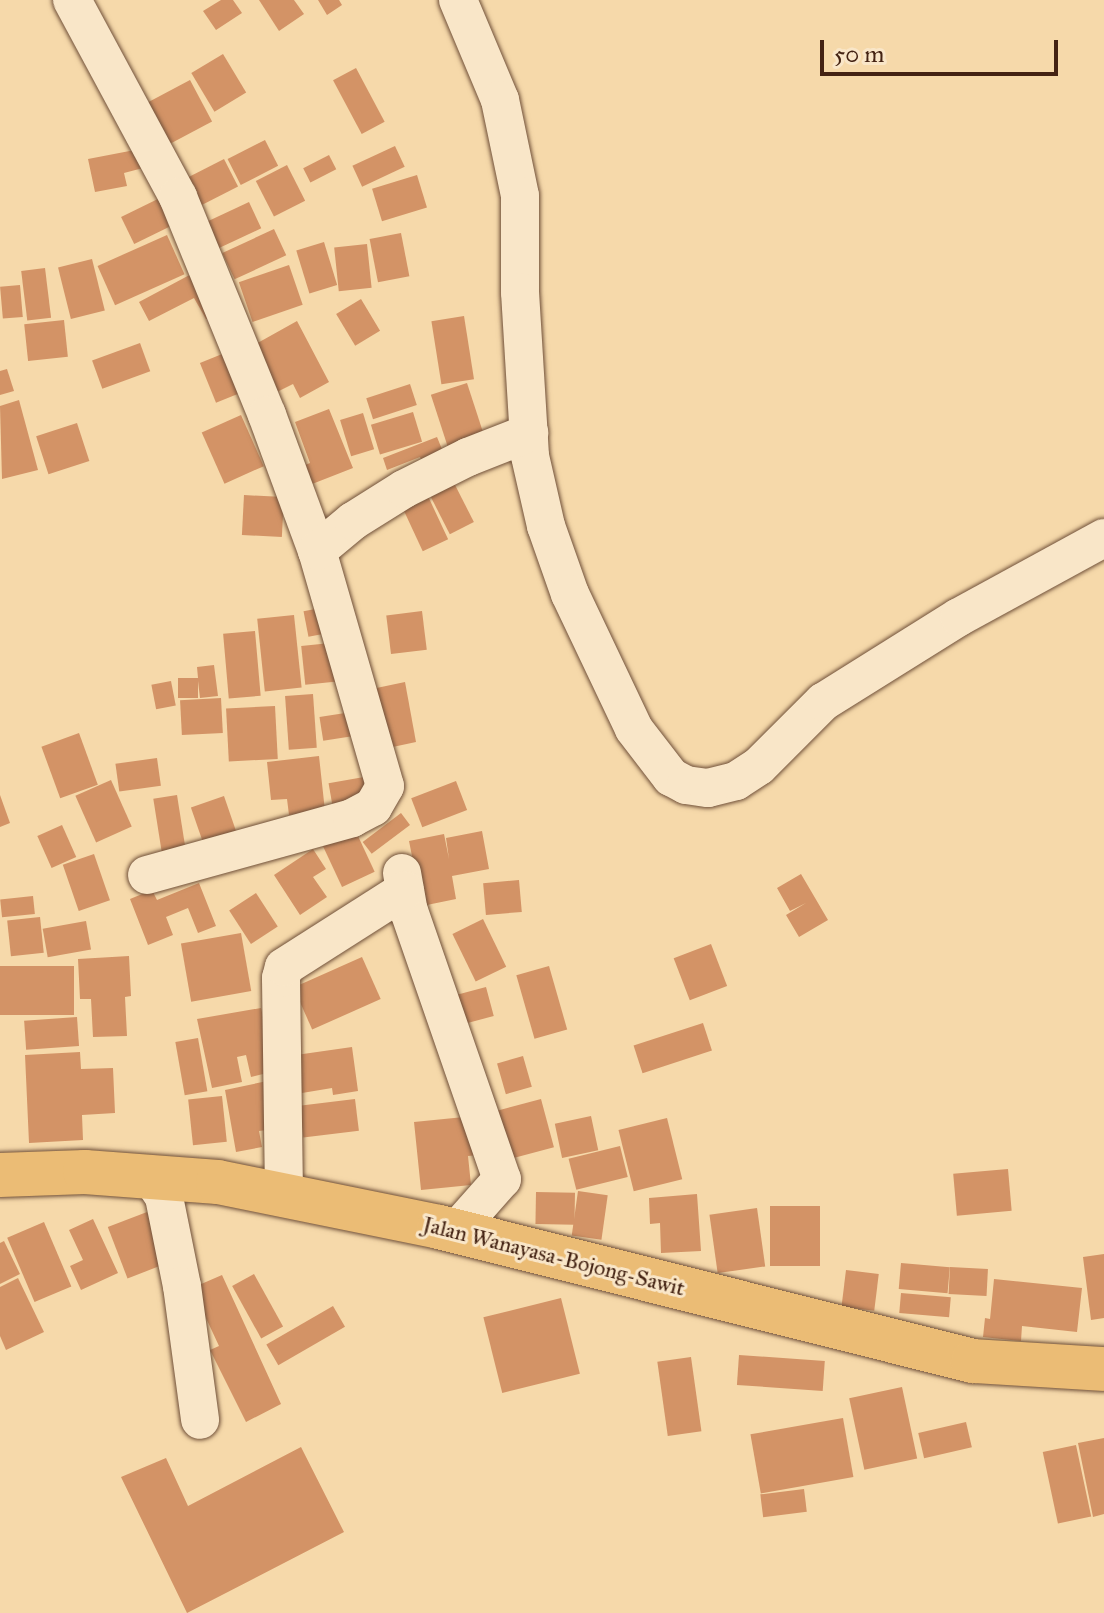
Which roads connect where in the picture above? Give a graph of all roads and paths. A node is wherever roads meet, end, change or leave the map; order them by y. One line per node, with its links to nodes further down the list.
1 (72, 0): 5 (street)
2 (458, 0): 3 (street)
3 (529, 433): 4 (street); 5 (street)
4 (1104, 538)
5 (317, 551): 6 (street)
6 (147, 875)
7 (0, 1175): 8 (main road, Jalan Wanayasa-Bojong-Sawit)
8 (152, 1179): 9 (main road, Jalan Wanayasa-Bojong-Sawit); 12 (street)
9 (284, 1194): 10 (main road, Jalan Wanayasa-Bojong-Sawit); 10 (street)
10 (456, 1231): 11 (main road, Jalan Wanayasa-Bojong-Sawit)
11 (1104, 1369)
12 (200, 1420)

